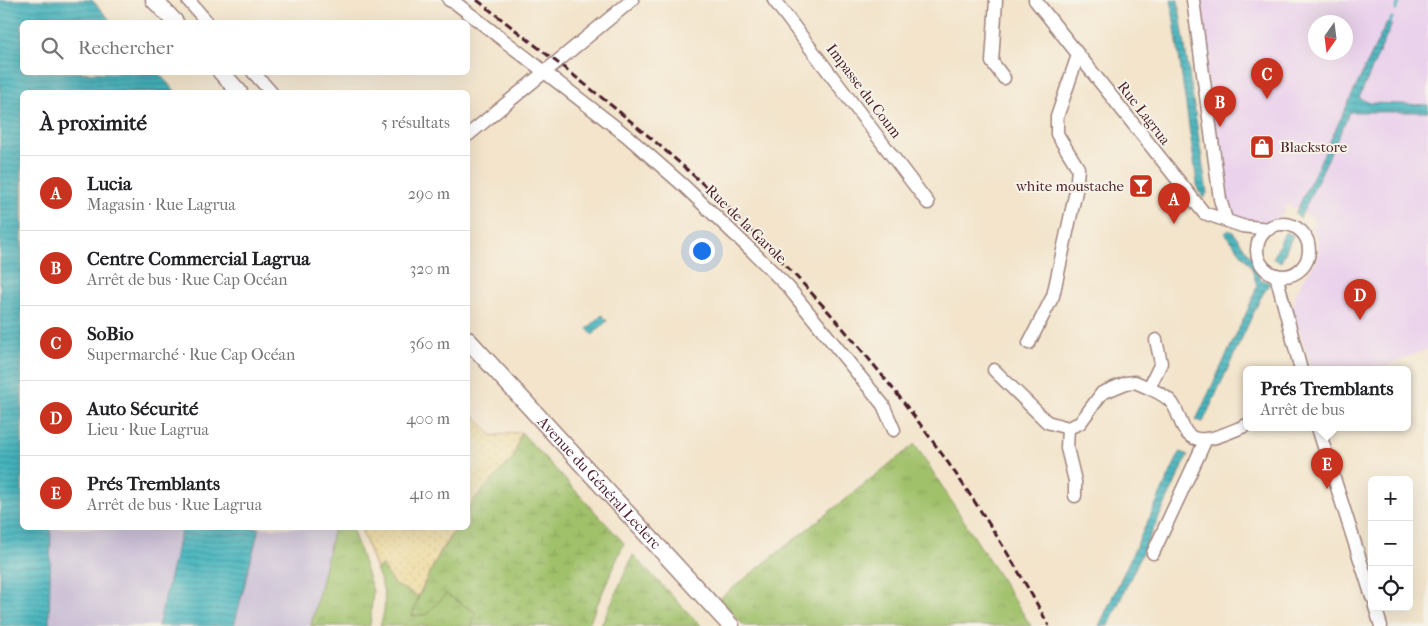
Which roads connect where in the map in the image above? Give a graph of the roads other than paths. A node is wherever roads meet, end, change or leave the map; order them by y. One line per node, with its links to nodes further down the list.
1 (154, 0): 9 (main road)
2 (188, 0): 10 (street)
3 (449, 0): 12 (street, Rue de la Garole)
4 (632, 0): 12 (street)
5 (774, 0): 19 (street, Impasse du Coum)
6 (996, 0): 15 (street)
7 (1036, 0): 11 (street, Rue Lagrua)
8 (1193, 0): 20 (street)
9 (173, 20)
10 (205, 20)
11 (1078, 55): 20 (street, Rue Lagrua); 29 (street)
12 (543, 72): 18 (street); 35 (street, Rue de la Garole)
13 (224, 75): 16 (main road)
14 (256, 75): 17 (street)
15 (1004, 78)
16 (237, 90)
17 (269, 90)
18 (470, 133)
19 (928, 203)
20 (1226, 220): 21 (street, Rue Lagrua)
21 (1242, 226): 22 (street, Rue Lagrua); 23 (street)
22 (1269, 229): 23 (street); 24 (street)
23 (1257, 246): 25 (street)
24 (1296, 272): 25 (street); 26 (street)
25 (1276, 275): 26 (street)
26 (1284, 306): 30 (street)
27 (1156, 340): 32 (street)
28 (470, 342): 42 (main road, Avenue du Général Leclerc)
29 (1029, 343)
30 (1300, 366)
31 (994, 370): 34 (street)
32 (1149, 388): 34 (street); 37 (street)
33 (1243, 426): 37 (street)
34 (1068, 428): 38 (street)
35 (894, 430)
36 (1319, 431): 40 (street)
37 (1206, 439): 39 (street)
38 (1075, 496)
39 (1153, 553)
40 (1368, 584)
41 (1376, 611): 43 (street)
42 (731, 626)
43 (1381, 626)

